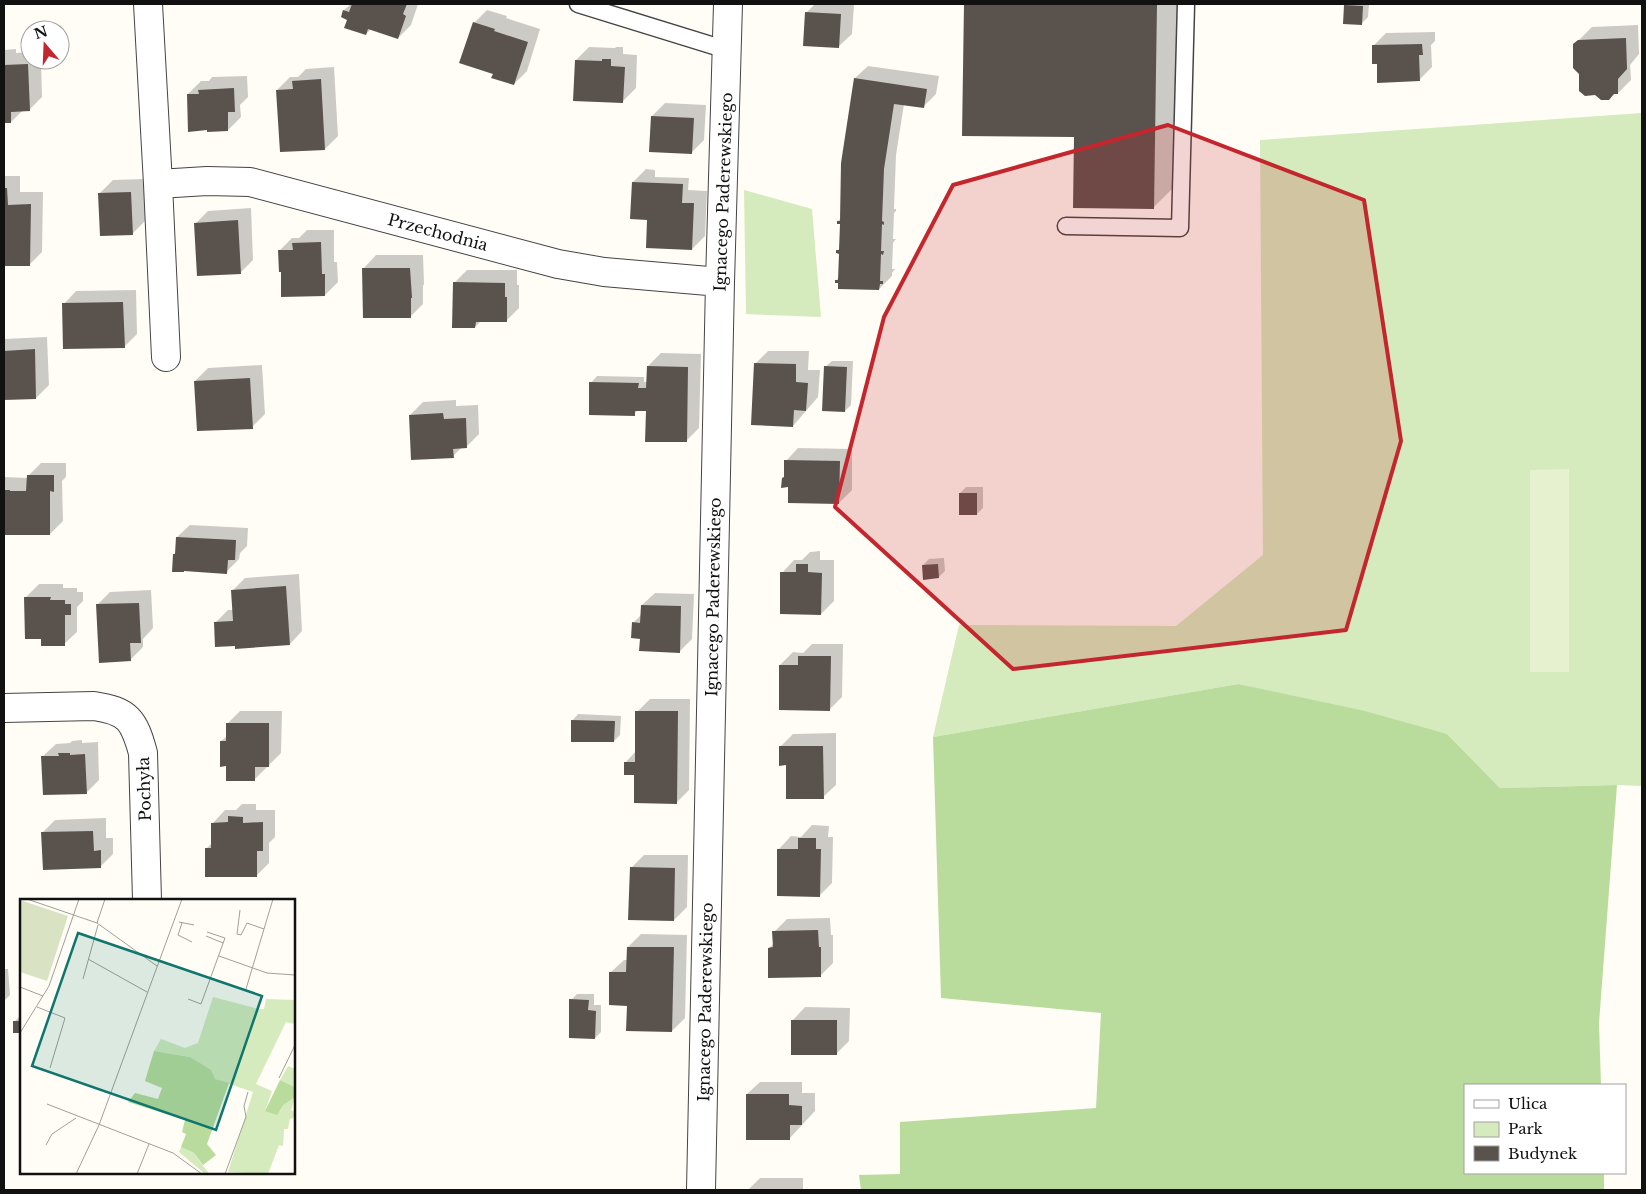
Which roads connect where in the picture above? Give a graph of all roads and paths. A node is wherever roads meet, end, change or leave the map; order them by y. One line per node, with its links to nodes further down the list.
1 (148, 4): 6 (street)
2 (578, 4): 5 (lane)
3 (728, 4): 5 (street, Ignacego Paderewskiego)
4 (1186, 4): 7 (lane)
5 (727, 50): 8 (street, Ignacego Paderewskiego)
6 (158, 184): 8 (street, Przechodnia); 9 (street)
7 (1066, 226)
8 (720, 282): 12 (street, Ignacego Paderewskiego)
9 (166, 357)
10 (4, 708): 11 (street, Pochyła)
11 (147, 899)
12 (701, 1190)

